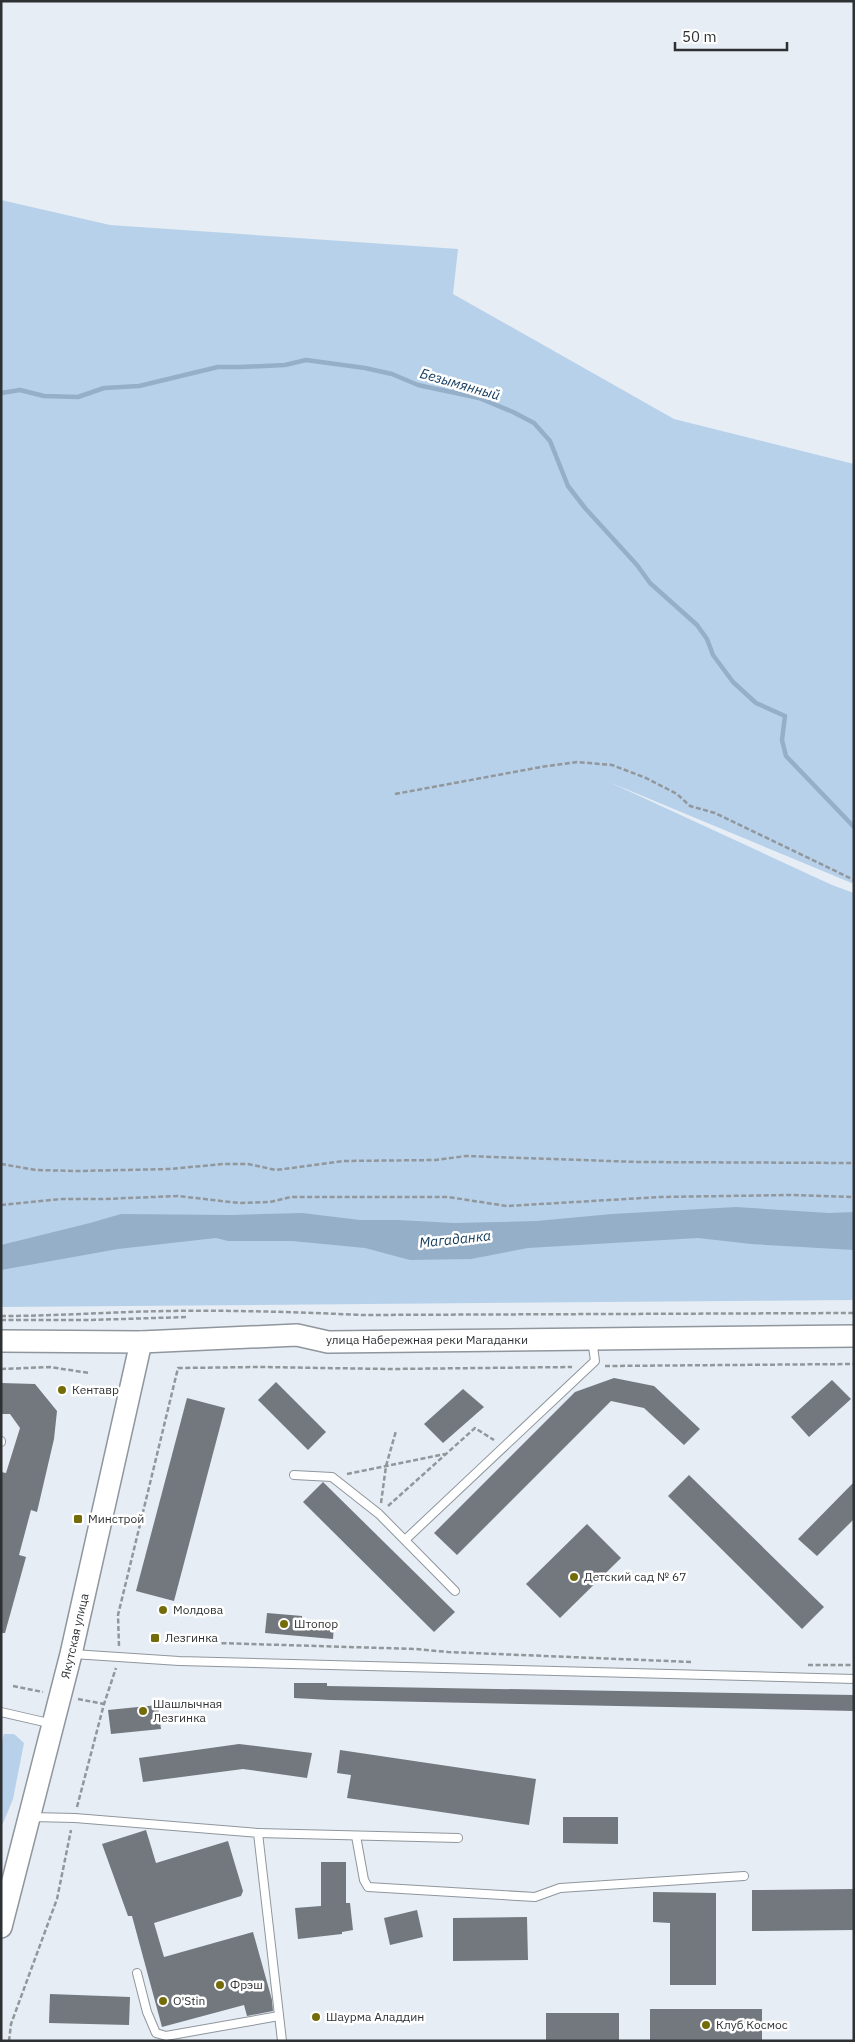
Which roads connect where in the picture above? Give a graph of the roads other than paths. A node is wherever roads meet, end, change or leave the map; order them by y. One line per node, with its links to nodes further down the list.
1 (854, 1336): 2 (street, улица Набережная реки Магаданки)
2 (592, 1340): 4 (street, улица Набережная реки Магаданки); 6 (lane)
3 (1, 1342): 4 (street, улица Набережная реки Магаданки)
4 (141, 1342): 8 (street, Якутская улица)
5 (294, 1475): 6 (lane)
6 (405, 1540): 7 (lane)
7 (455, 1591)
8 (71, 1654): 9 (lane); 11 (street, Якутская улица)
9 (854, 1679)
10 (3, 1713): 11 (lane)
11 (54, 1724): 12 (street, Якутская улица)
12 (31, 1817): 13 (lane); 17 (street, Якутская улица)
13 (258, 1833): 14 (lane); 19 (lane)
14 (356, 1836): 15 (lane); 16 (lane)
15 (458, 1838)
16 (744, 1876)
17 (1, 1927)
18 (137, 1973): 19 (lane)
19 (279, 2016): 20 (lane)
20 (282, 2041)

